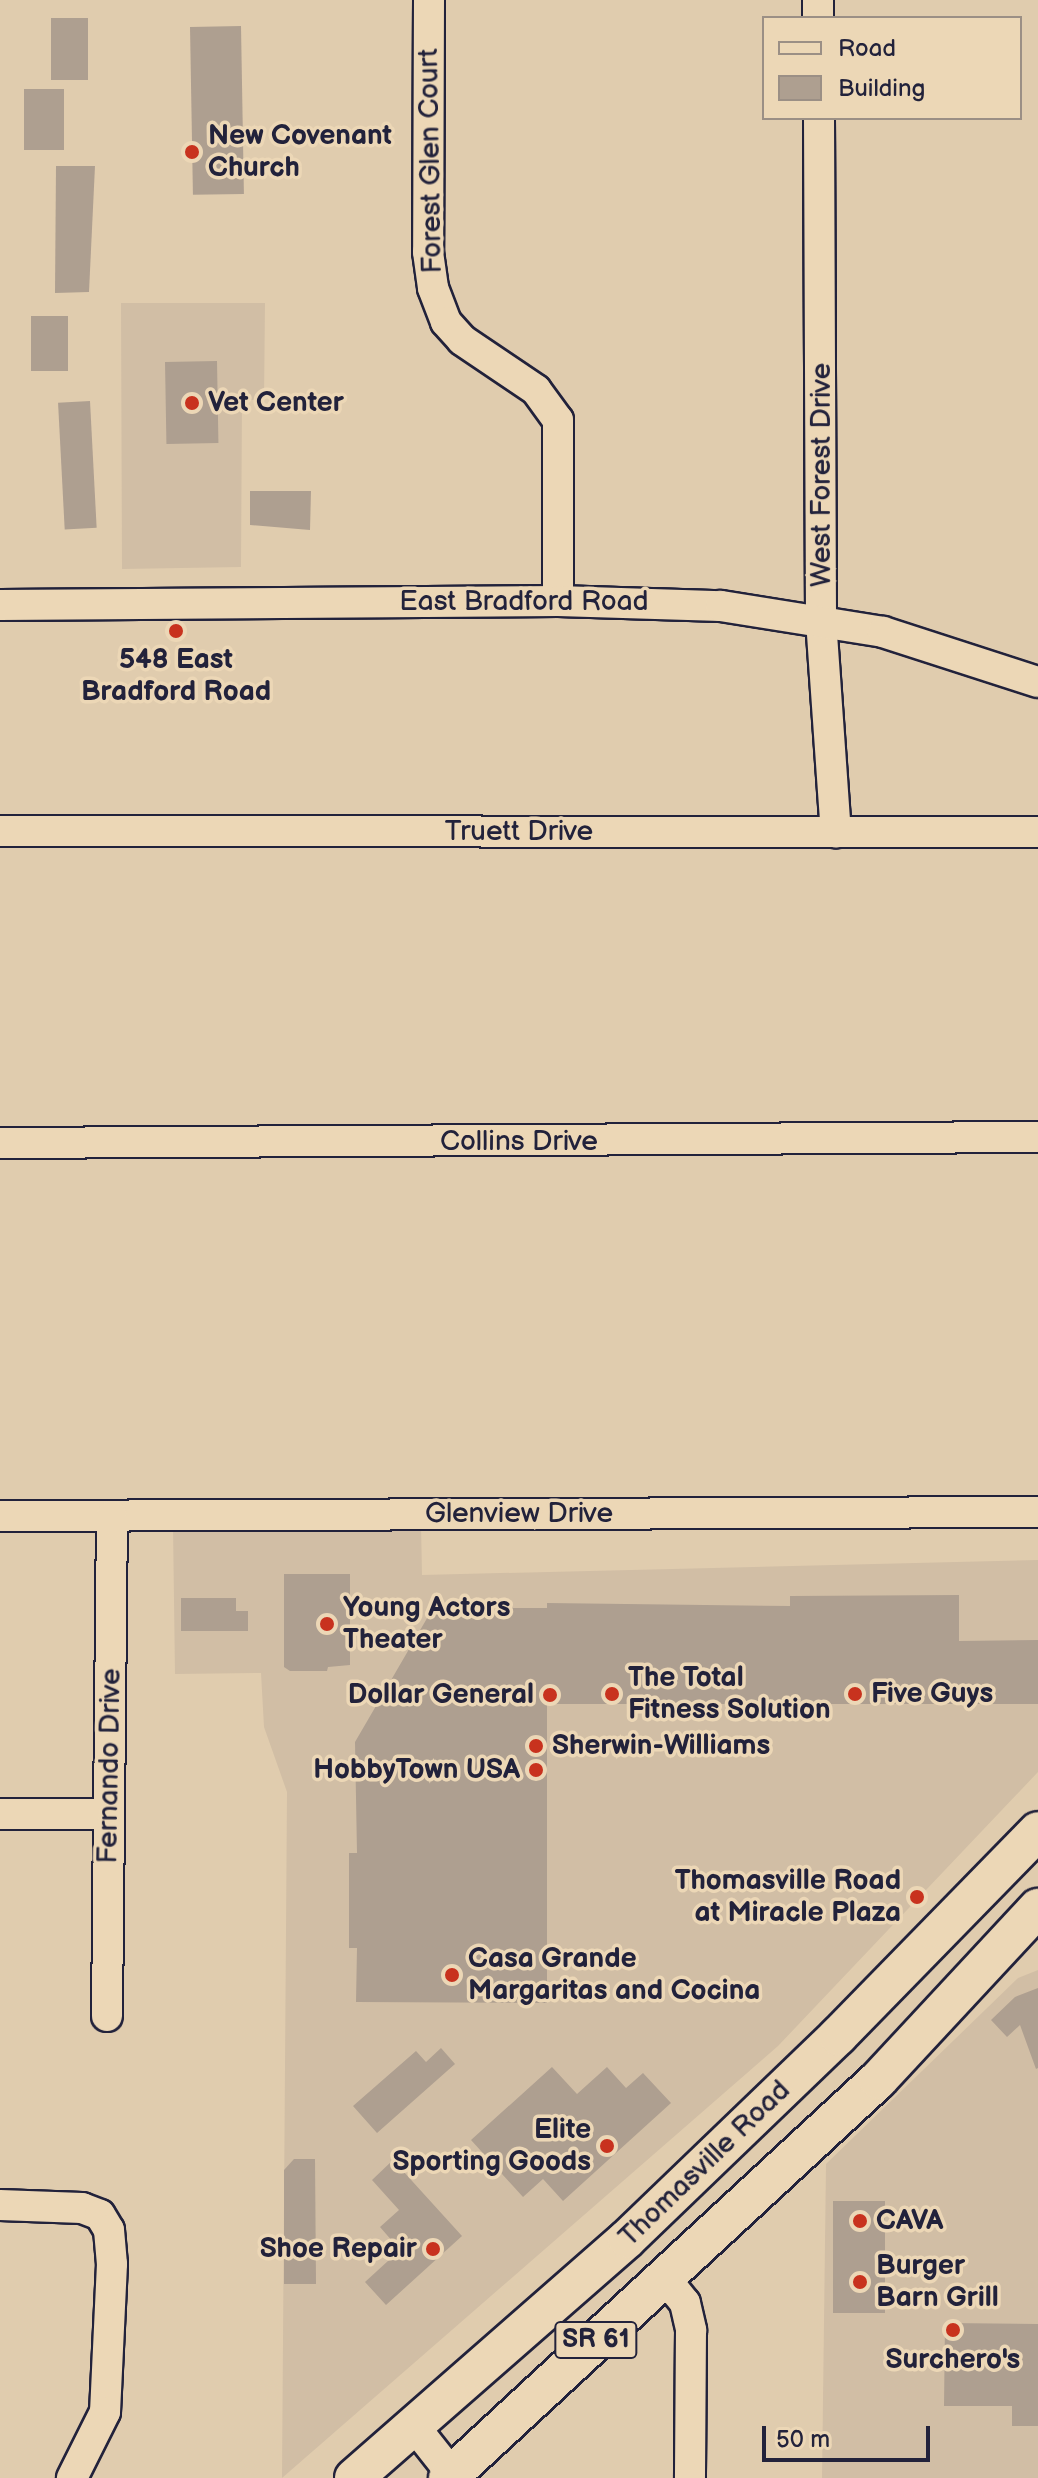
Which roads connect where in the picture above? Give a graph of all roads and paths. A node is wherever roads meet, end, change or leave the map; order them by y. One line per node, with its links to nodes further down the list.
1 (429, 0): 3 (street, Forest Glen Court)
2 (819, 120): 5 (street, West Forest Drive)
3 (558, 601): 4 (street, East Bradford Road); 5 (street, East Bradford Road)
4 (0, 605)
5 (821, 620): 6 (street, East Bradford Road); 8 (street, West Forest Drive)
6 (1038, 682)
7 (0, 831): 8 (street, Truett Drive)
8 (836, 832): 9 (street, Truett Drive)
9 (1038, 832)
10 (1038, 1137): 11 (street, Collins Drive)
11 (0, 1143)
12 (1038, 1512): 14 (street, Glenview Drive)
13 (0, 1516): 14 (street, Glenview Drive)
14 (112, 1516): 16 (street, Fernando Drive)
15 (0, 1814): 16 (street)
16 (109, 1814): 19 (street, Fernando Drive)
17 (1038, 1831): 20 (main road, Thomasville Road / SR 61)
18 (1038, 1908): 21 (main road, Thomasville Road / SR 61)
19 (107, 2016)
20 (838, 2036): 21 (main road); 23 (main road, Thomasville Road / SR 61)
21 (878, 2080): 24 (main road, Thomasville Road / SR 61)
22 (0, 2205): 28 (street)
23 (661, 2206): 24 (main road); 26 (main road, Thomasville Road / SR 61)
24 (701, 2242): 25 (main road, Thomasville Road / SR 61)
25 (664, 2277): 27 (main road, Thomasville Road / SR 61); 30 (street)
26 (414, 2426): 27 (street); 29 (main road, Thomasville Road / SR 61)
27 (452, 2477)
28 (72, 2478)
29 (354, 2478)
30 (690, 2478)

